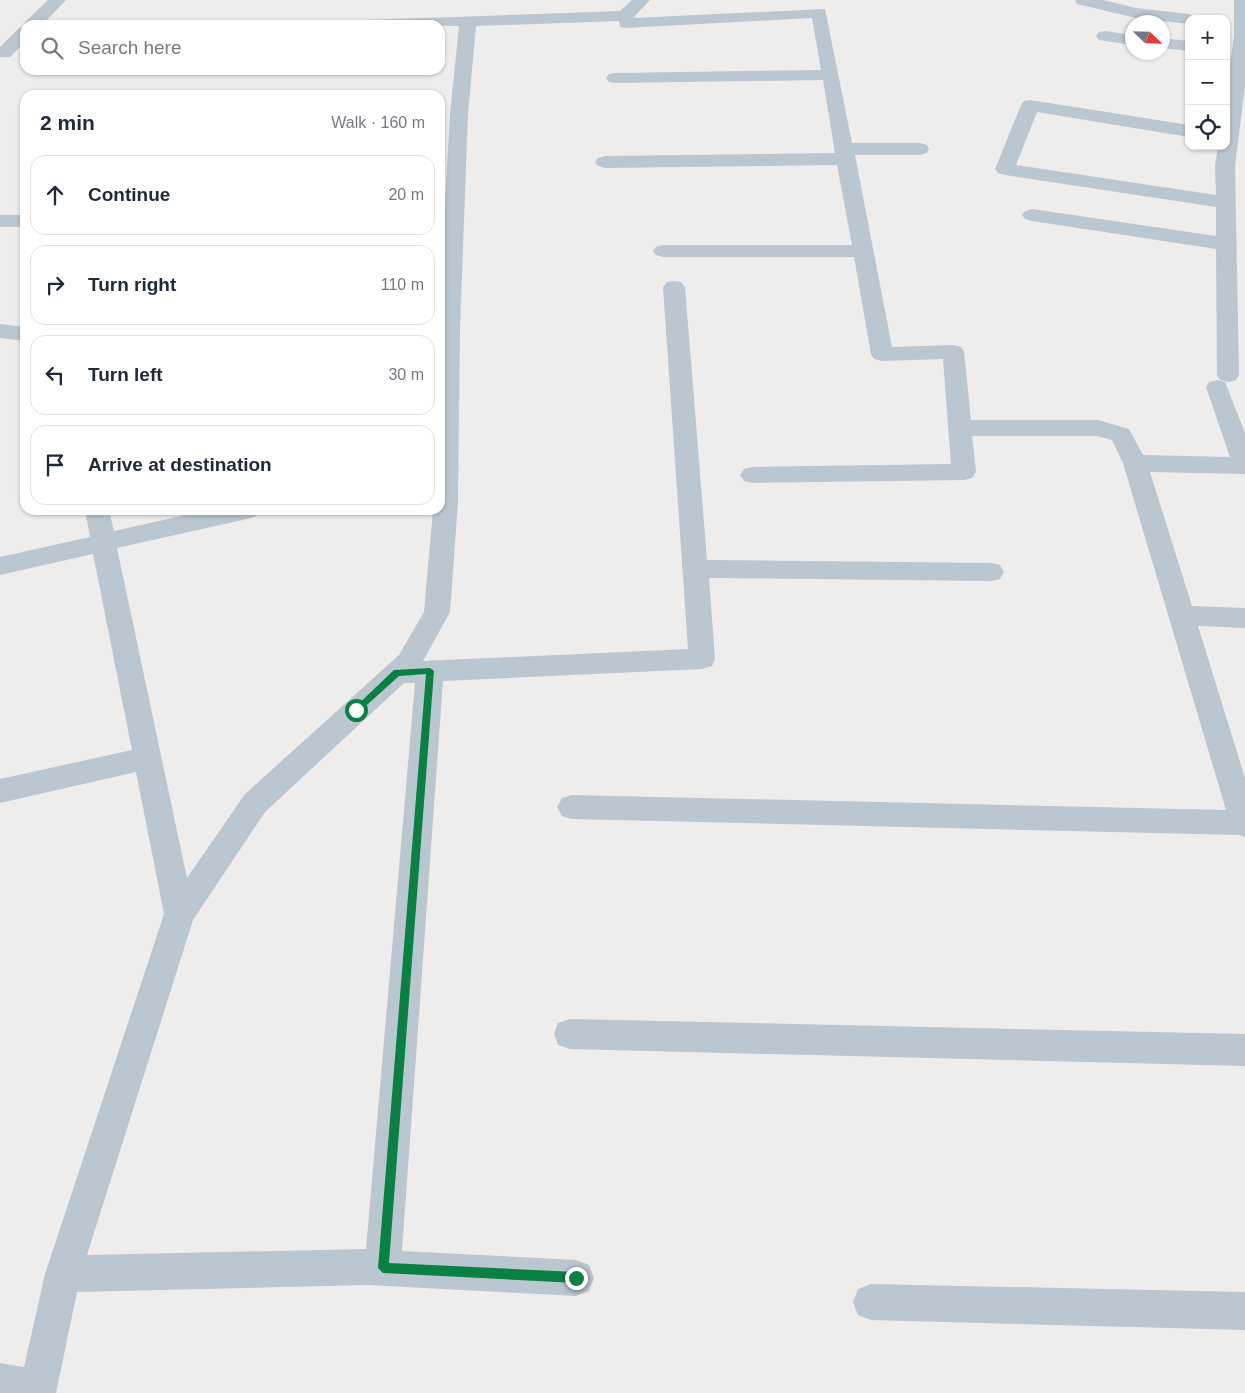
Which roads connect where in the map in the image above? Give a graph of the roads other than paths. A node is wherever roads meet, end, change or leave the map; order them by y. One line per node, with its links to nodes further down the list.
1 (58, 0): 7 (street)
2 (642, 0): 8 (street)
3 (1083, 0): 6 (street)
4 (1242, 0): 11 (street)
5 (773, 8): 10 (street); 19 (street)
6 (1185, 19)
7 (37, 20)
8 (468, 21): 9 (street); 22 (street)
9 (445, 22)
10 (626, 23)
11 (1234, 25): 17 (street)
12 (1105, 36): 14 (street)
13 (20, 37): 18 (street)
14 (1125, 39)
15 (1170, 44): 16 (street)
16 (1185, 46)
17 (1233, 52): 21 (street)
18 (4, 53)
19 (831, 75): 20 (street); 26 (street)
20 (615, 78)
21 (1230, 105)
22 (449, 122): 29 (street)
23 (1185, 130): 28 (street)
24 (920, 149): 26 (street)
25 (1227, 150): 28 (street)
26 (846, 154): 27 (street); 35 (street)
27 (605, 162)
28 (1225, 202): 33 (street)
29 (447, 211): 37 (street)
30 (1032, 214): 33 (street)
31 (0, 221): 32 (street)
32 (20, 221)
33 (1226, 244): 42 (street)
34 (664, 251): 35 (street)
35 (863, 251): 40 (street)
36 (674, 287): 51 (street)
37 (445, 290)
38 (0, 331): 39 (street)
39 (20, 333)
40 (960, 428): 41 (street); 43 (street)
41 (1135, 463): 42 (street); 53 (street)
42 (1245, 466)
43 (752, 475)
44 (445, 490): 45 (street)
45 (445, 514)
46 (98, 515): 49 (street)
47 (225, 515): 49 (street)
48 (445, 515): 56 (street)
49 (102, 543): 50 (street); 57 (street)
50 (0, 566)
51 (695, 569): 52 (street); 55 (street)
52 (991, 572)
53 (1181, 616): 54 (street); 60 (street)
54 (1245, 618)
55 (430, 671): 56 (street); 64 (street)
56 (397, 672): 61 (street)
57 (147, 758): 58 (street); 61 (street)
58 (0, 791)
59 (572, 808): 60 (street)
60 (1245, 823)
61 (179, 914): 65 (street)
62 (570, 1034): 63 (street)
63 (1245, 1050)
64 (383, 1268): 65 (street); 66 (street)
65 (63, 1274): 70 (street)
66 (576, 1278)
67 (870, 1302): 68 (street)
68 (1245, 1311)
69 (0, 1382): 70 (street)
70 (38, 1391)

